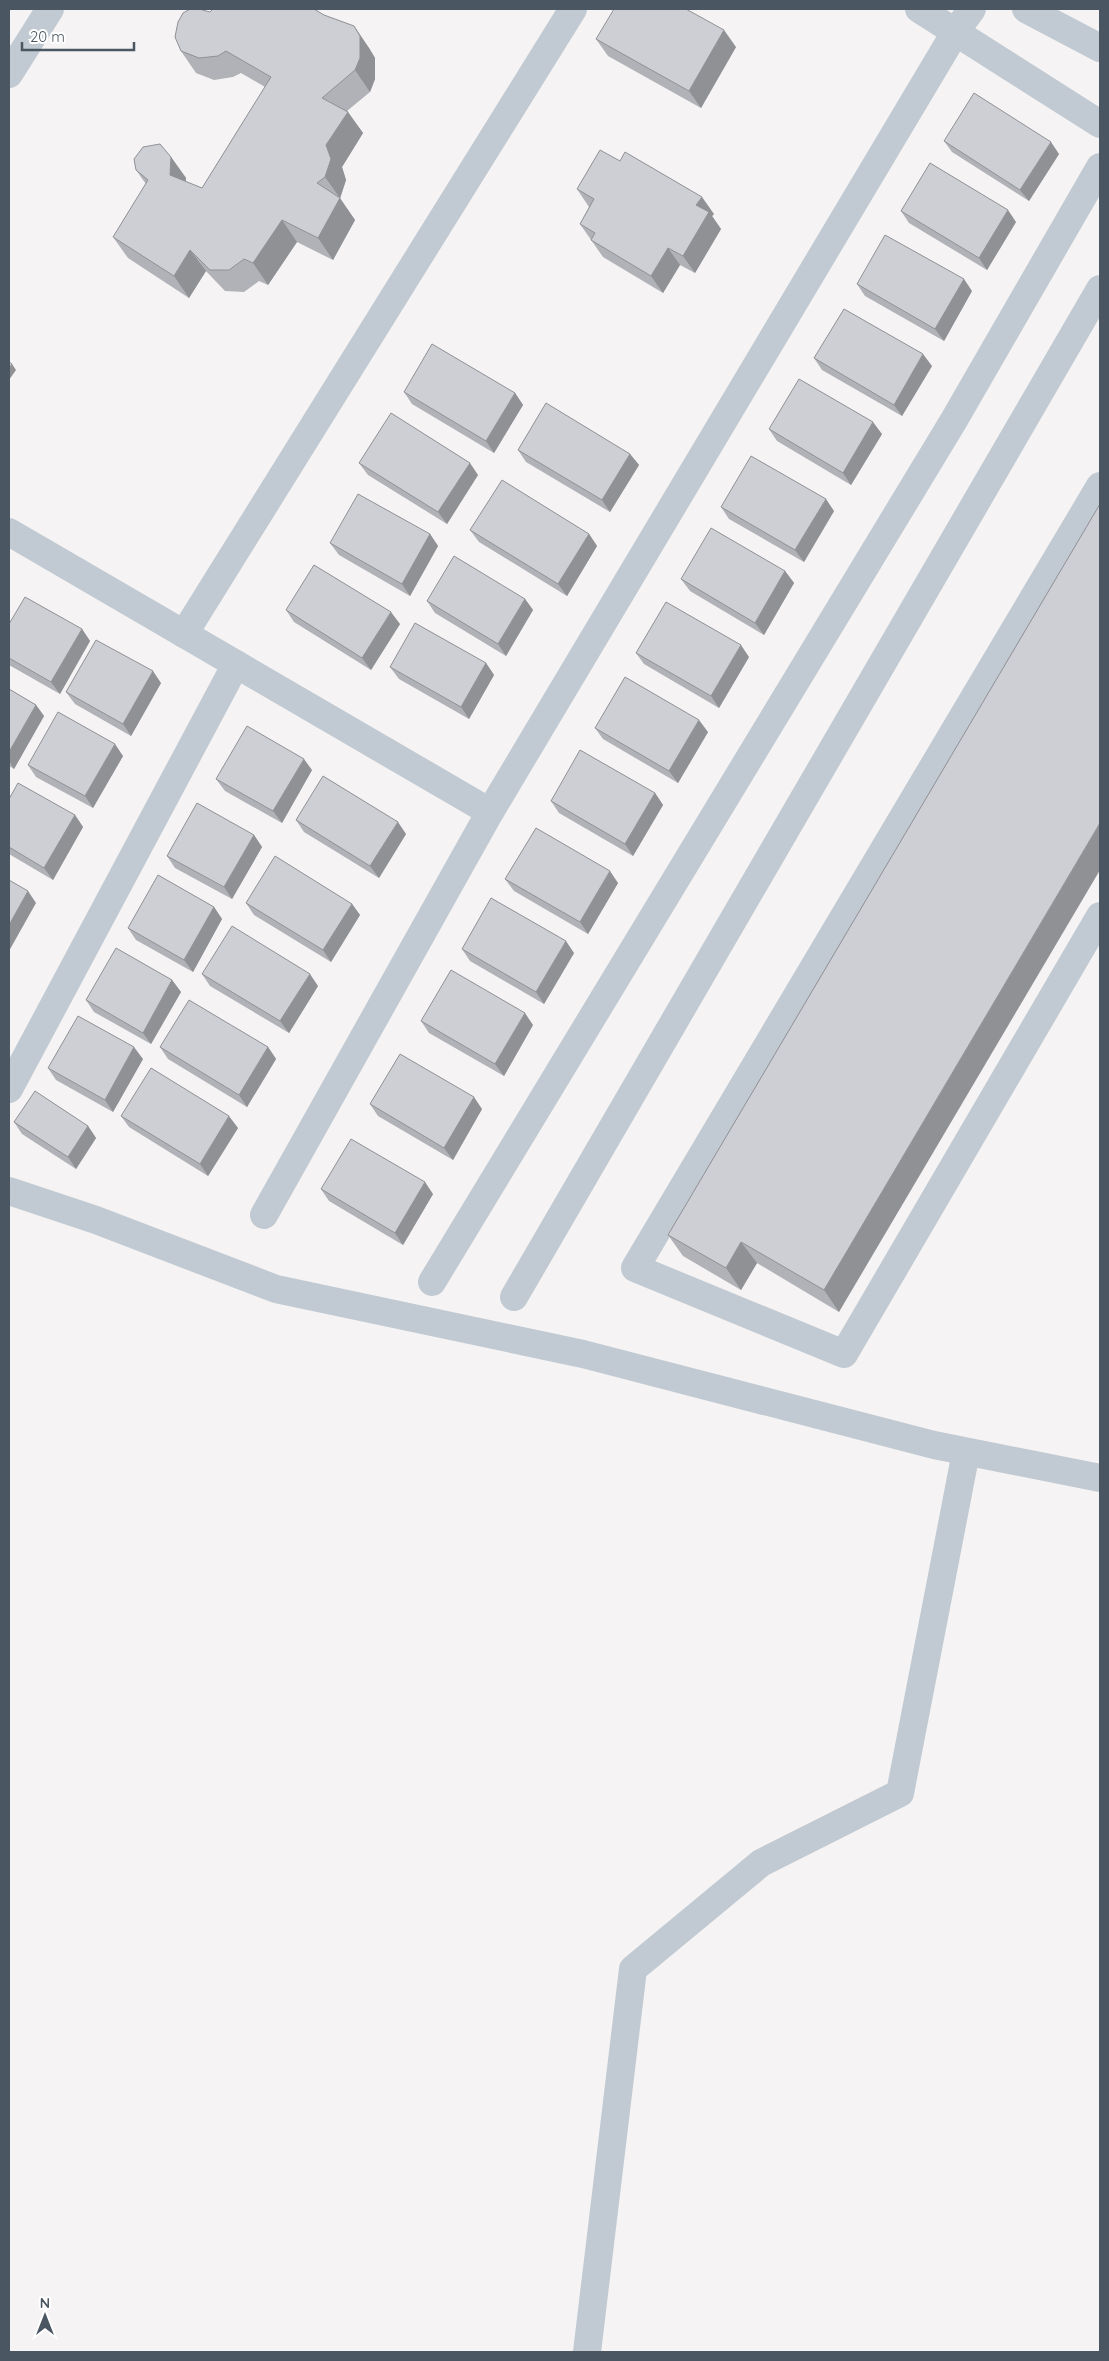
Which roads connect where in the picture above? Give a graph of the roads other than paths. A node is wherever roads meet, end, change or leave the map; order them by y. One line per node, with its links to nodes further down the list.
1 (50, 9): 8 (street)
2 (573, 9): 14 (street)
3 (919, 9): 6 (street)
4 (972, 9): 6 (street)
5 (1026, 9): 7 (street)
6 (956, 31): 9 (street); 16 (street)
7 (1100, 48)
8 (9, 74)
9 (1100, 124)
10 (1100, 166): 21 (street)
11 (1100, 288): 22 (street)
12 (1100, 486): 17 (street)
13 (12, 540): 14 (street)
14 (184, 634): 15 (street)
15 (236, 664): 16 (street); 18 (street)
16 (490, 812): 20 (street)
17 (1100, 916)
18 (9, 1089)
19 (9, 1191): 23 (street)
20 (264, 1216)
21 (432, 1282)
22 (514, 1297)
23 (966, 1452): 24 (street); 25 (street)
24 (1100, 1478)
25 (587, 2352)

